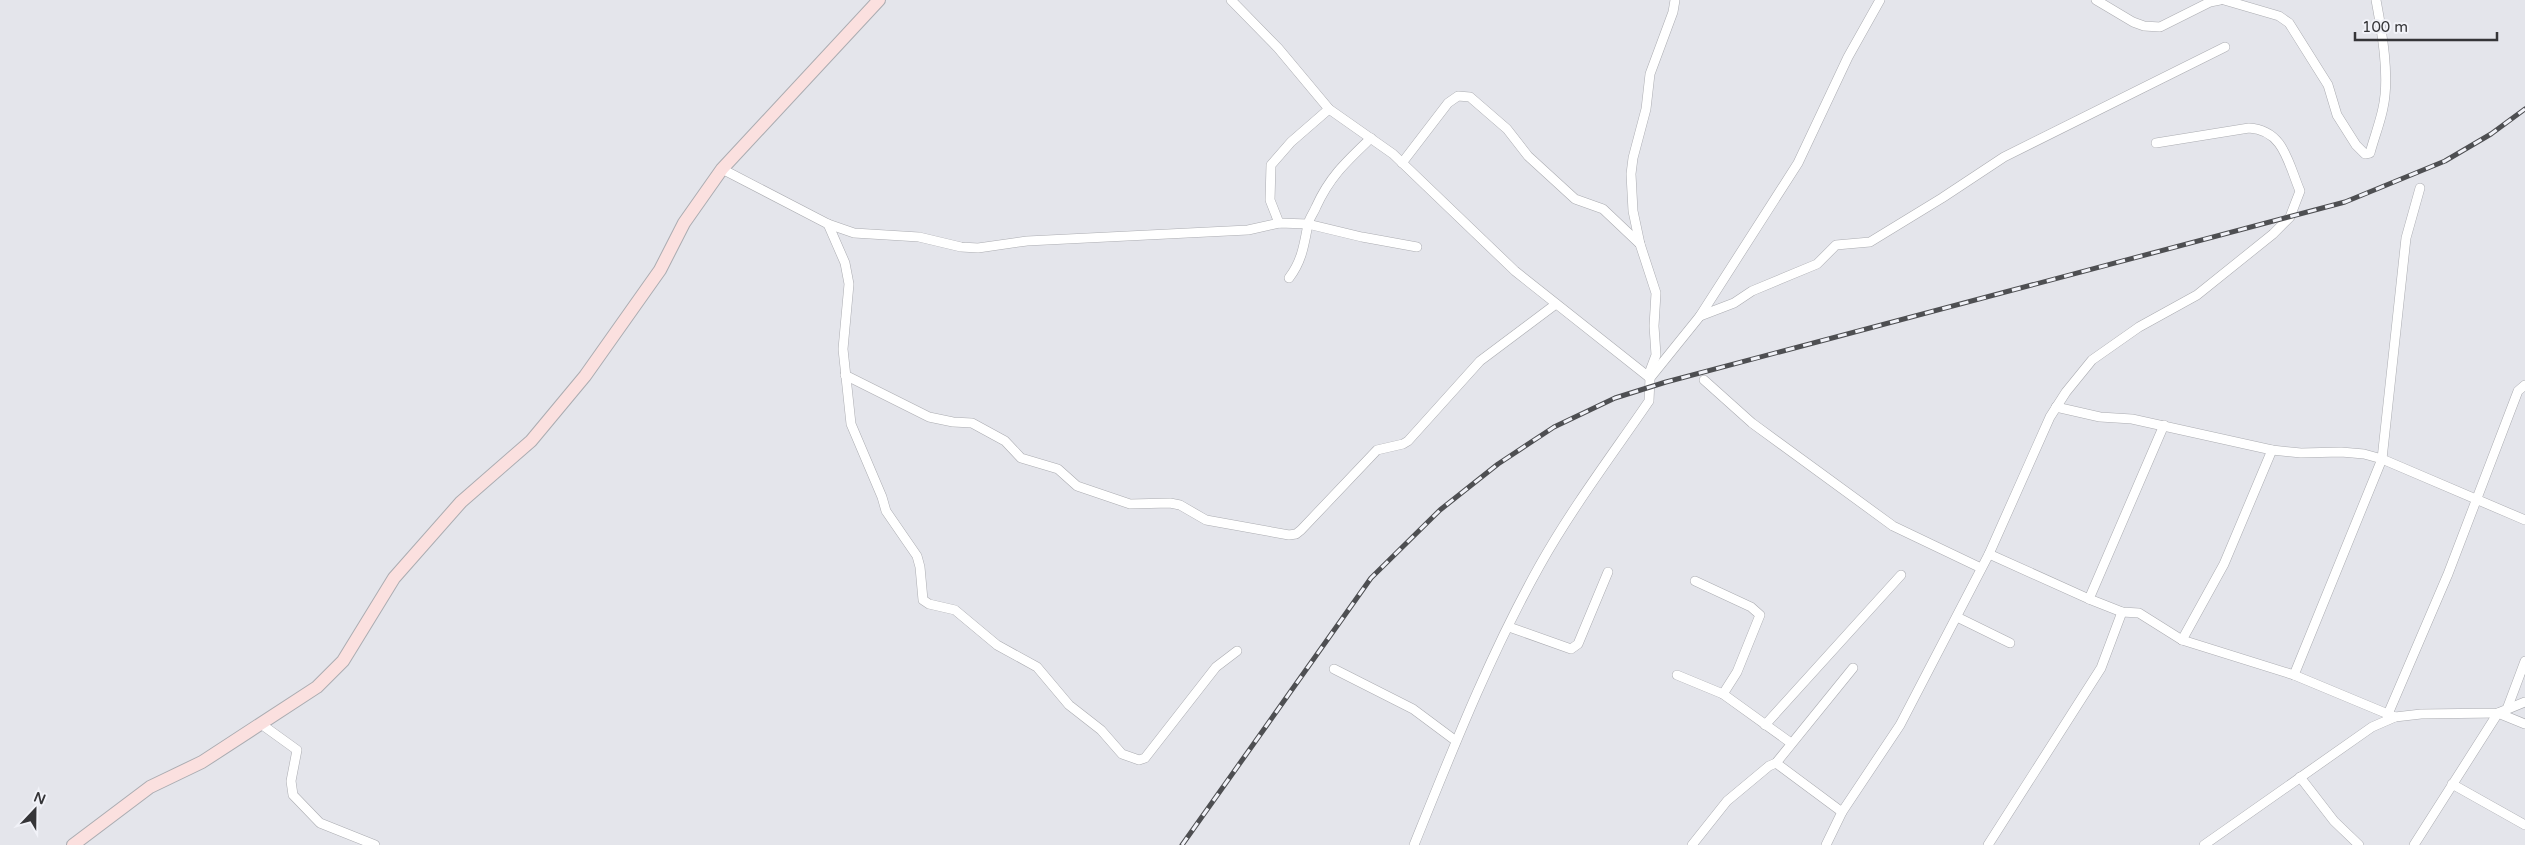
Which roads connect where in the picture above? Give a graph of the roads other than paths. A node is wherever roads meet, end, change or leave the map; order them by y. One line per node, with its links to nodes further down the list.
1 (879, 0): 13 (street)
2 (1231, 0): 9 (street)
3 (1675, 0): 18 (street)
4 (1880, 0): 22 (street)
5 (2096, 0): 6 (street)
6 (2222, 0): 7 (street)
7 (2376, 0)
8 (2226, 47): 22 (street)
9 (1330, 109): 10 (street); 15 (street)
10 (1371, 138): 12 (street); 17 (street)
11 (2156, 142): 27 (street)
12 (1402, 163): 18 (street); 21 (street)
13 (722, 170): 16 (street); 54 (street)
14 (2420, 188): 30 (street)
15 (1279, 223): 16 (street); 17 (street)
16 (828, 224): 23 (street)
17 (1308, 224): 19 (street); 20 (street)
18 (1640, 244): 24 (street)
19 (1417, 247)
20 (1289, 278)
21 (1556, 304): 23 (street); 24 (street)
22 (1700, 316): 24 (street)
23 (845, 375): 44 (street)
24 (1649, 377): 41 (street)
25 (1704, 380): 34 (street)
26 (2525, 385): 31 (street)
27 (2056, 407): 28 (street); 33 (street)
28 (2164, 425): 29 (street); 38 (street)
29 (2272, 450): 30 (street); 42 (street)
30 (2382, 459): 31 (street); 49 (street)
31 (2477, 501): 32 (street); 53 (street)
32 (2525, 520)
33 (1988, 554): 34 (street); 38 (street)
34 (1981, 568): 40 (street)
35 (1608, 572): 41 (street)
36 (1901, 575): 56 (street)
37 (1696, 581): 50 (street)
38 (2089, 599): 39 (street)
39 (2122, 612): 42 (street); 69 (street)
40 (1957, 617): 43 (street); 62 (street)
41 (1509, 626): 57 (street)
42 (2182, 640): 49 (street)
43 (2010, 643)
44 (1237, 651)
45 (2525, 661): 52 (street)
46 (1853, 668): 58 (street)
47 (1334, 669): 57 (street)
48 (1677, 675): 50 (street)
49 (2294, 676): 53 (street)
50 (1723, 694): 56 (street)
51 (2525, 702): 52 (street)
52 (2502, 711): 53 (street); 55 (street); 61 (street)
53 (2392, 716): 60 (street)
54 (260, 724): 64 (street); 65 (street)
55 (2525, 724)
56 (1765, 725): 58 (street)
57 (1456, 741): 66 (street)
58 (1791, 743): 59 (street)
59 (1776, 763): 62 (street); 67 (street)
60 (2300, 777): 70 (street); 71 (street)
61 (2452, 784): 63 (street); 72 (street)
62 (1842, 812): 68 (street)
63 (2525, 825)
64 (73, 845)
65 (376, 845)
66 (1414, 845)
67 (1692, 845)
68 (1826, 845)
69 (1988, 845)
70 (2204, 845)
71 (2359, 845)
72 (2414, 845)

